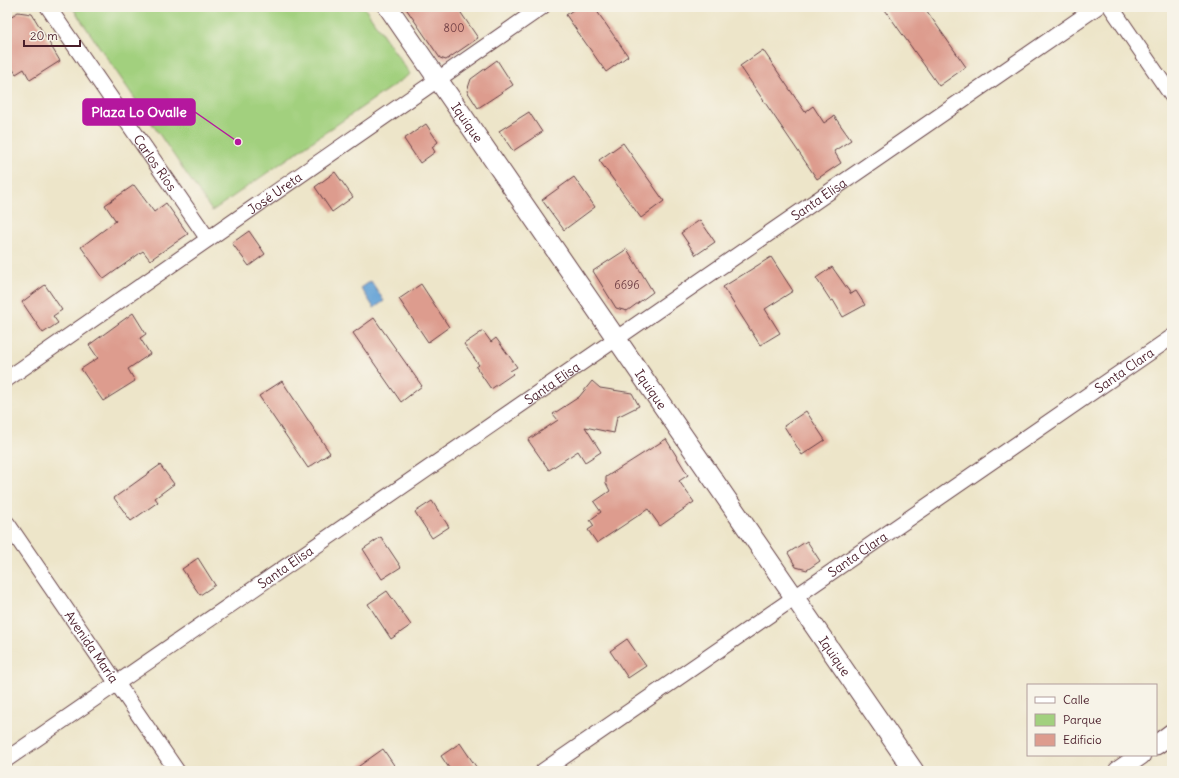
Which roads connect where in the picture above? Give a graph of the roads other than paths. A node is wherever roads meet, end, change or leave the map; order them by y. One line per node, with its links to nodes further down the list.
1 (48, 7): 8 (street, Carlos Ríos)
2 (388, 7): 6 (street, Iquique)
3 (542, 7): 6 (street, José Ureta)
4 (1097, 7): 10 (street, Santa Elisa)
5 (1111, 7): 7 (street)
6 (438, 79): 8 (street, José Ureta); 10 (street, Iquique)
7 (1172, 96)
8 (208, 239): 11 (street, José Ureta)
9 (1172, 337): 13 (street, Santa Clara)
10 (617, 339): 13 (street, Iquique); 14 (street, Santa Elisa)
11 (7, 379)
12 (7, 523): 14 (street, Avenida María)
13 (795, 598): 20 (street, Santa Clara); 21 (street, Iquique)
14 (117, 683): 18 (street, Santa Elisa); 19 (street, Avenida María)
15 (1172, 734): 16 (street)
16 (1157, 743)
17 (1140, 756): 22 (street)
18 (7, 759)
19 (177, 771)
20 (543, 771)
21 (914, 771)
22 (1118, 771)

